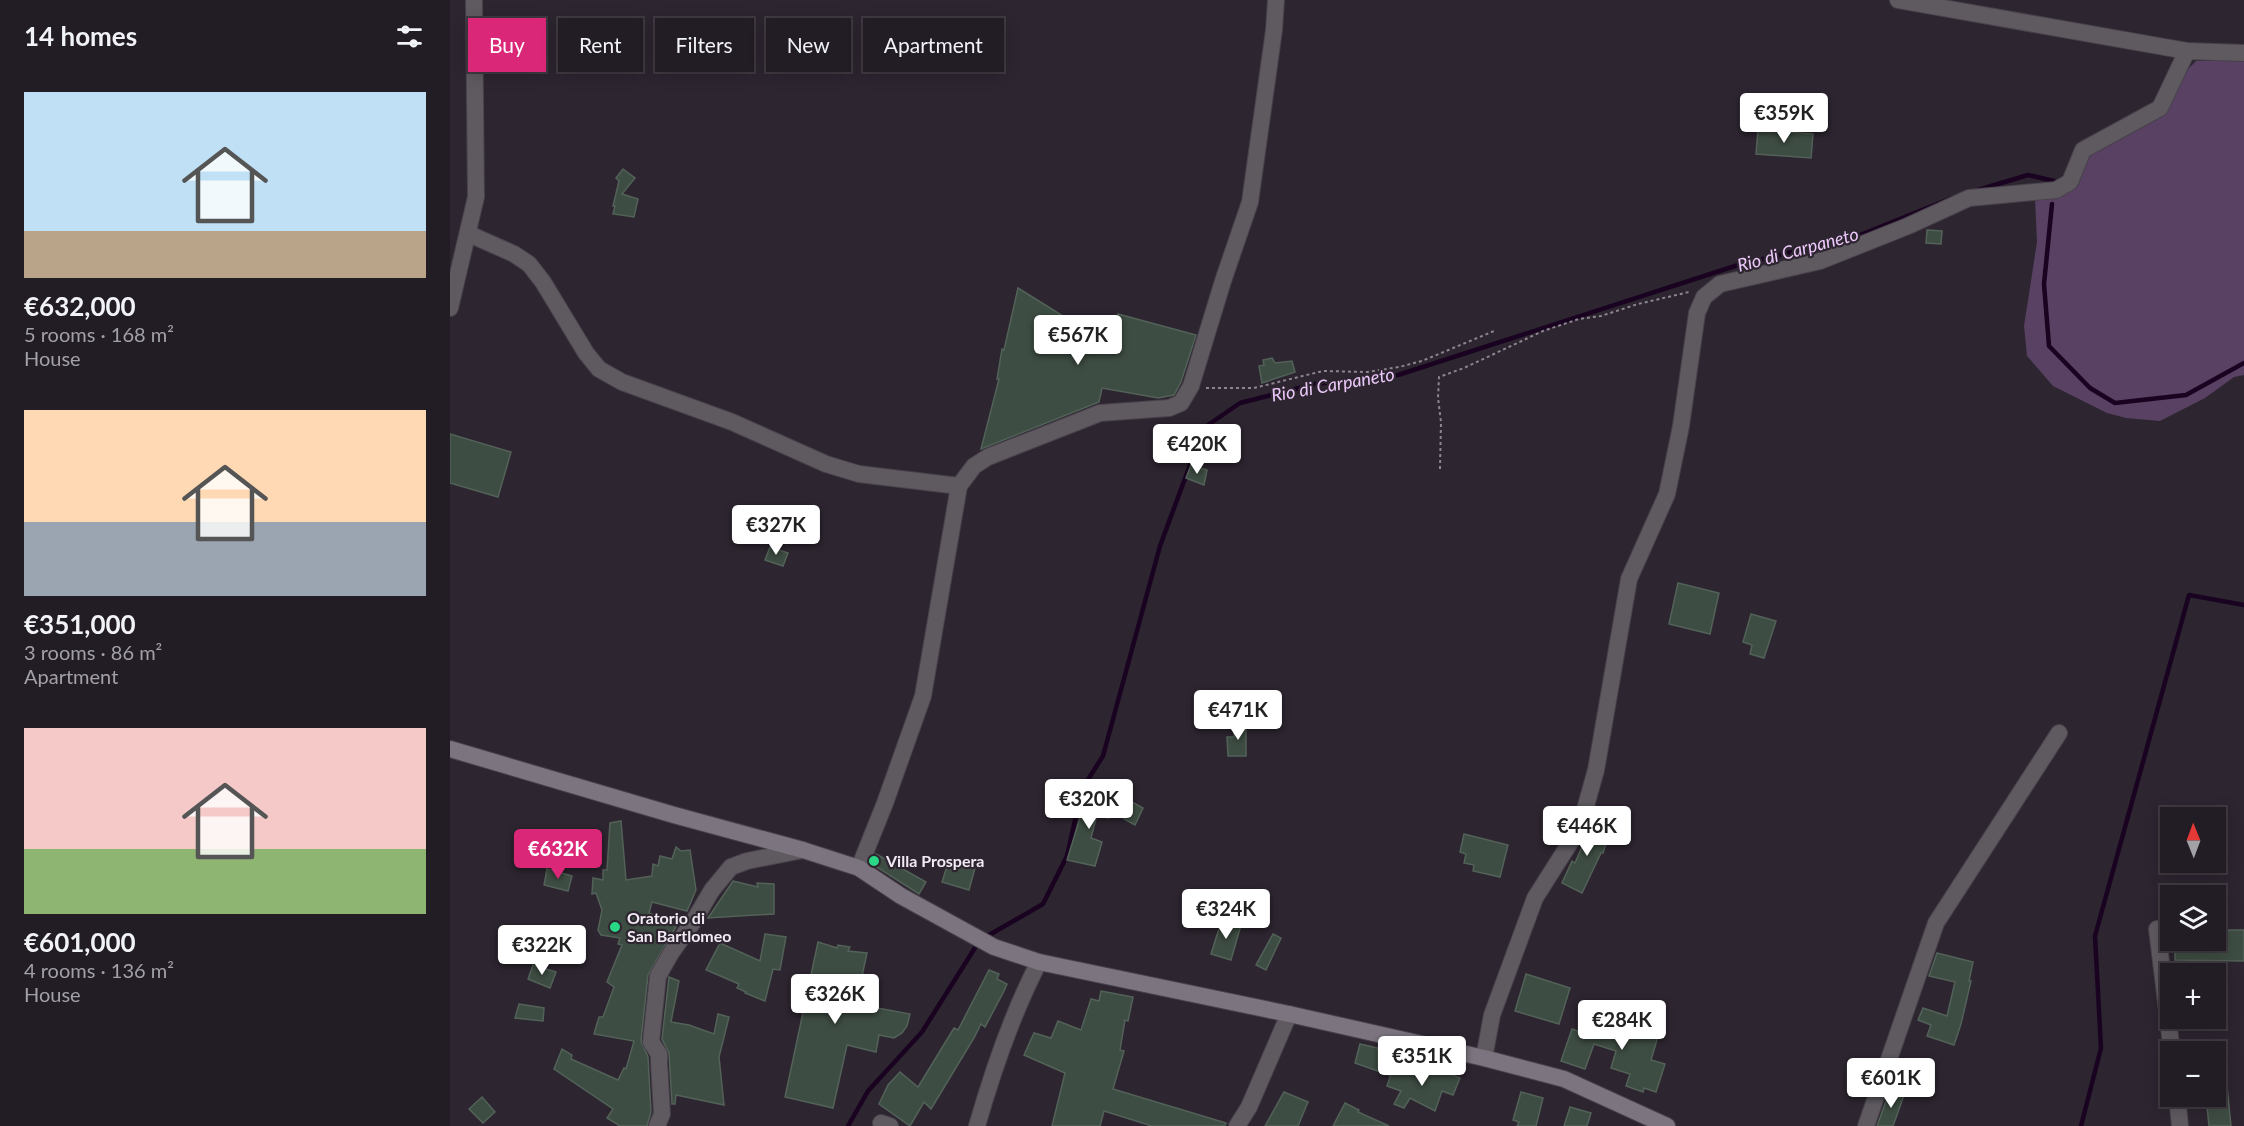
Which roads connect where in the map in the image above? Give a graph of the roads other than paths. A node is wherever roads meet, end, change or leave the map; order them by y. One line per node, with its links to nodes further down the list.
1 (474, 0): 6 (street)
2 (1275, 0): 8 (street)
3 (1898, 0): 4 (street)
4 (2187, 51): 5 (street); 17 (street)
5 (2244, 52)
6 (469, 234): 7 (street); 8 (street)
7 (450, 308)
8 (959, 486): 12 (street)
9 (2059, 733): 23 (street)
10 (450, 749): 11 (main road)
11 (803, 850): 12 (main road); 19 (street)
12 (859, 868): 14 (main road)
13 (2157, 929): 16 (street)
14 (1040, 962): 15 (main road); 20 (street)
15 (1289, 1014): 17 (main road); 21 (street)
16 (2171, 1041)
17 (1484, 1058): 22 (main road)
18 (2178, 1107): 24 (street)
19 (657, 1126)
20 (977, 1126)
21 (1237, 1126)
22 (1667, 1126)
23 (1866, 1126)
24 (2180, 1126)

